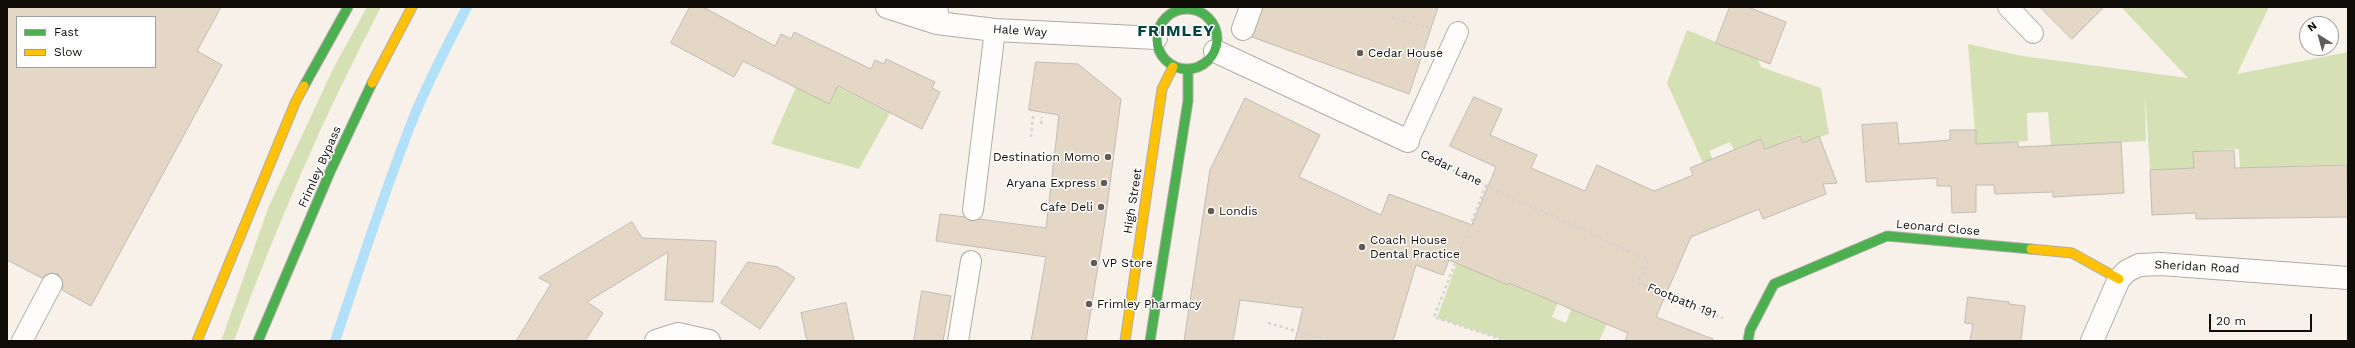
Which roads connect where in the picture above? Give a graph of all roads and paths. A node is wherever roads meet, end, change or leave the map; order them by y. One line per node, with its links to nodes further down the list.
1 (348, 7): 34 (street)
2 (412, 7): 35 (street, Frimley Bypass)
3 (887, 7): 8 (street, Hale Way)
4 (1182, 7): 7 (street); 15 (street)
5 (1251, 7): 10 (street)
6 (2008, 7): 14 (lane)
7 (1205, 10): 16 (street)
8 (938, 15): 12 (street, Hale Way)
9 (1392, 16): 11 (path)
10 (1243, 29)
11 (1431, 29)
12 (995, 30): 15 (street, Hale Way); 25 (lane)
13 (1458, 32): 23 (lane)
14 (2033, 33)
15 (1156, 38): 17 (street)
16 (1215, 51): 18 (street); 23 (street, Cedar Lane)
17 (1173, 67): 18 (street); 39 (street, High Street)
18 (1188, 70): 40 (street)
19 (1033, 116): 22 (path)
20 (1042, 117): 21 (path)
21 (1041, 124)
22 (1031, 137)
23 (1408, 141): 24 (path, Cedar Lane)
24 (1486, 186): 26 (path, Cedar Lane); 42 (path)
25 (973, 210)
26 (1648, 260): 31 (path, Footpath 191)
27 (971, 261): 38 (lane)
28 (2348, 278): 29 (street, Sheridan Road)
29 (2119, 279): 43 (street, Leonard Close); 44 (street, Sheridan Road)
30 (52, 284): 33 (lane)
31 (1727, 320)
32 (1268, 323): 41 (path)
33 (22, 341)
34 (197, 341)
35 (258, 341)
36 (656, 341): 37 (street)
37 (709, 341)
38 (958, 341)
39 (1125, 341)
40 (1150, 341)
41 (1332, 341)
42 (1506, 341)
43 (1748, 341)
44 (2092, 341)

